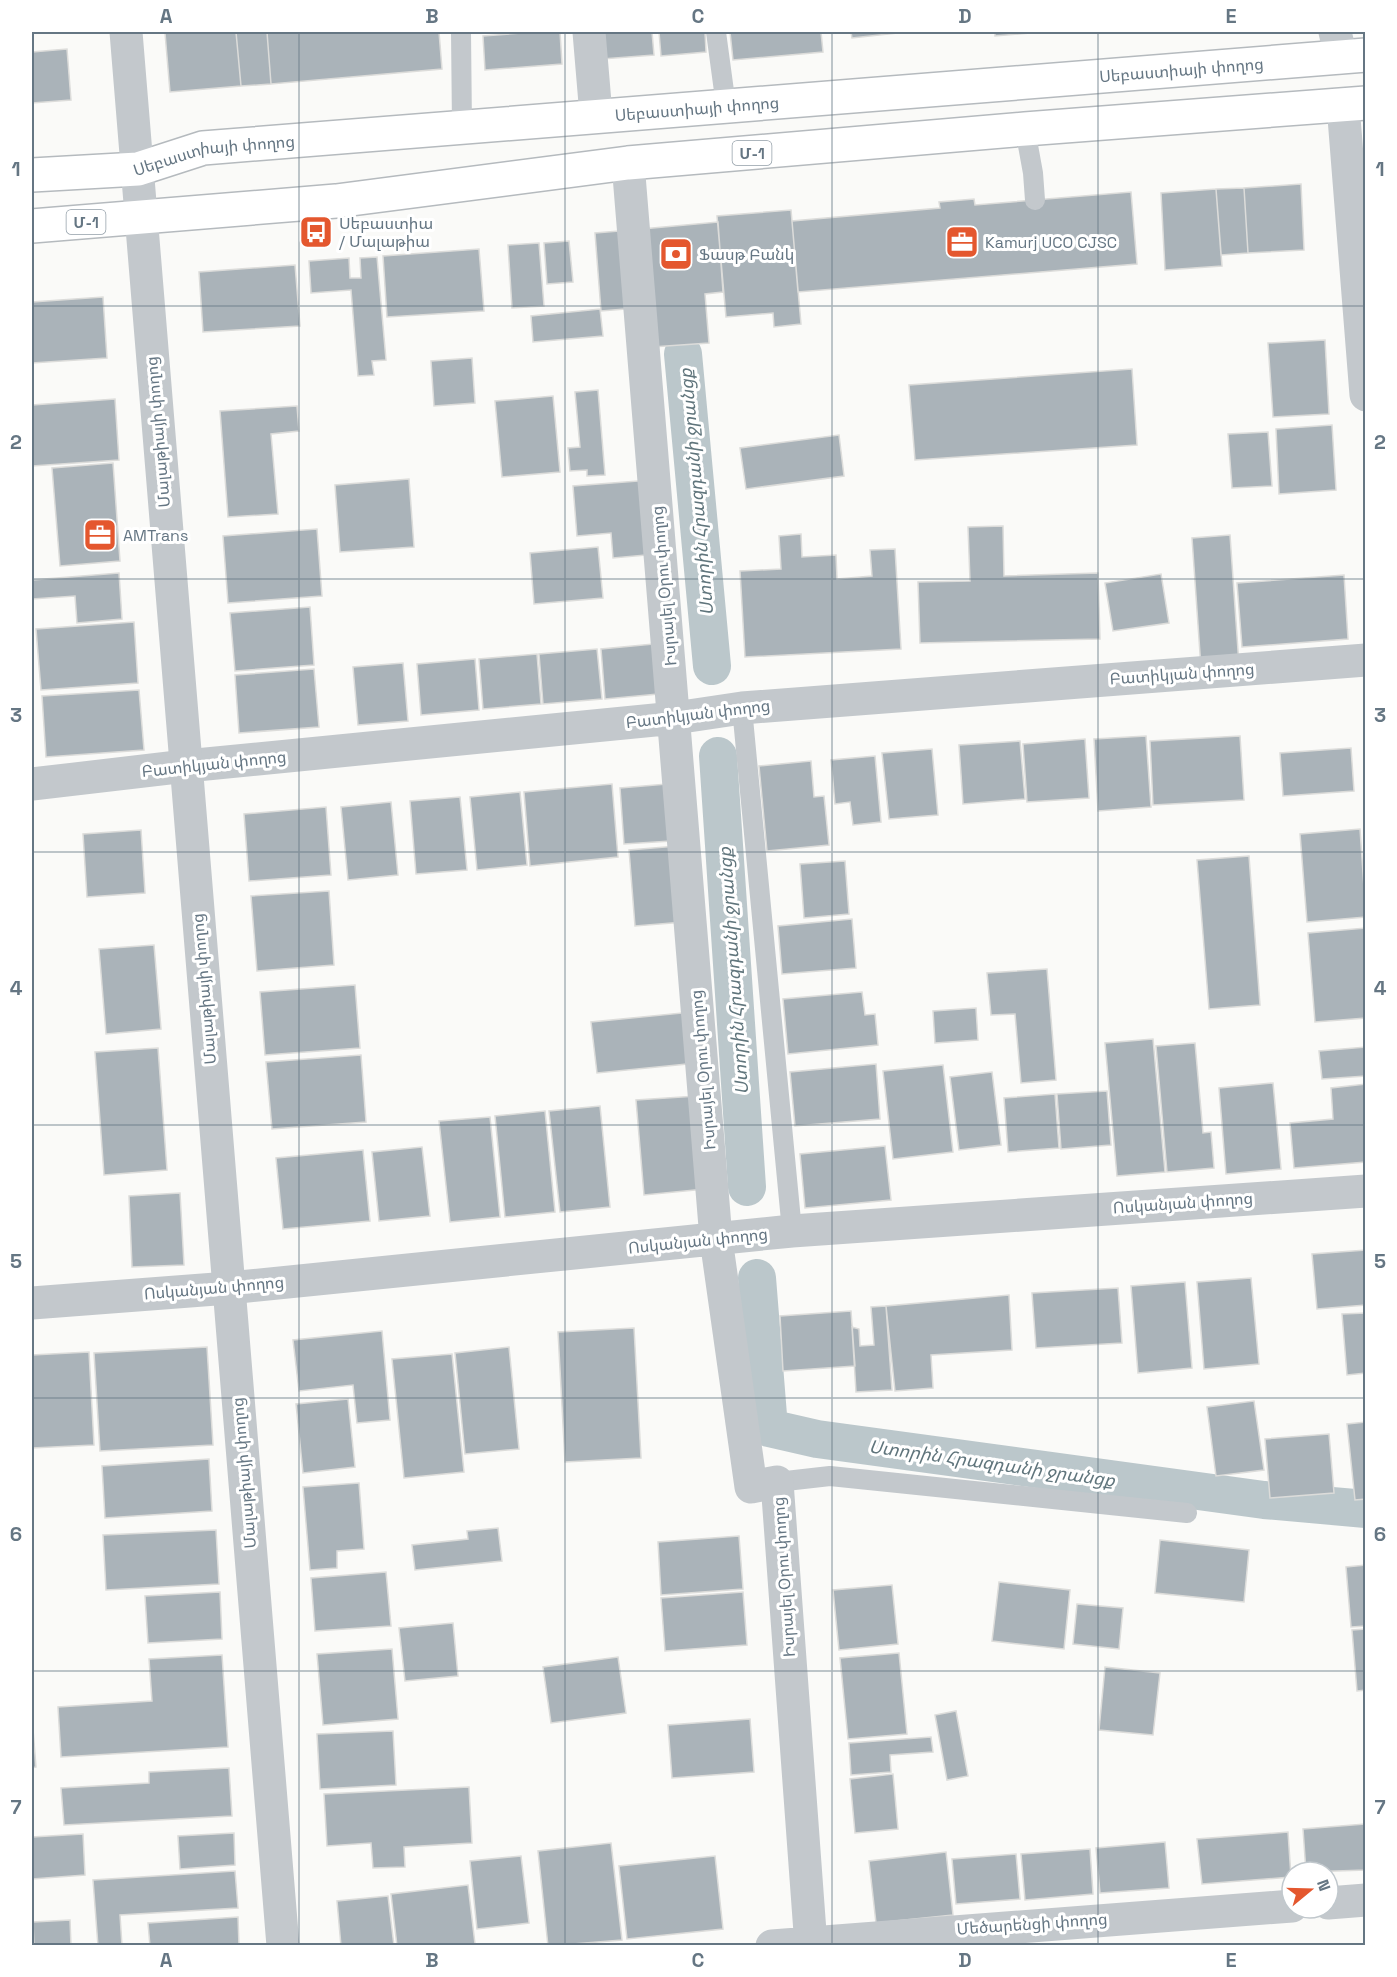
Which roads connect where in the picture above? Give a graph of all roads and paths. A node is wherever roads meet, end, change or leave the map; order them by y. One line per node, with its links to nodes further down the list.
1 (126, 32): 12 (street, Մալաթիայի փողոց)
2 (461, 32): 9 (lane)
3 (589, 32): 8 (street)
4 (716, 32): 7 (lane)
5 (1347, 48): 7 (main road, Սեբաստիայի փողոց)
6 (1354, 104): 10 (main road, Մ-1); 17 (street)
7 (726, 106): 8 (main road, Սեբաստիայի փողոց)
8 (596, 116): 9 (main road, Սեբաստիայի փողոց)
9 (462, 127): 12 (main road, Սեբաստիայի փողոց)
10 (1025, 129): 11 (main road, Մ-1); 14 (lane)
11 (628, 164): 15 (main road, Մ-1); 20 (street, Իսրայել Օրու փողոց)
12 (138, 169): 13 (main road, Սեբաստիայի փողոց); 15 (street, Մալաթիայի փողոց)
13 (32, 175)
14 (1035, 200)
15 (141, 217): 16 (main road, Մ-1); 21 (street, Մալաթիայի փողոց)
16 (32, 226)
17 (1365, 395)
18 (1365, 660): 19 (street, Բատիկյան փողոց)
19 (742, 708): 20 (street, Բատիկյան փողոց); 24 (lane)
20 (675, 718): 21 (street, Բատիկյան փողոց); 25 (street, Իսրայել Օրու փողոց)
21 (186, 766): 22 (street, Բատիկյան փողոց); 26 (street, Մալաթիայի փողոց)
22 (32, 784)
23 (1365, 1191): 24 (street, Ոսկանյան փողոց)
24 (792, 1231): 25 (street, Ոսկանյան փողոց)
25 (716, 1239): 26 (street, Ոսկանյան փողոց); 28 (street, Իսրայել Օրու փողոց)
26 (229, 1288): 27 (street, Ոսկանյան փողոց); 34 (street, Մալաթիայի փողոց)
27 (32, 1303)
28 (777, 1482): 29 (lane); 33 (street, Իսրայել Օրու փողոց)
29 (1186, 1513)
30 (1365, 1900): 31 (street)
31 (1340, 1902)
32 (1280, 1907): 33 (street, Մեծարենցի փողոց)
33 (811, 1943): 35 (street, Մեծարենցի փողոց)
34 (283, 1946)
35 (772, 1946)

